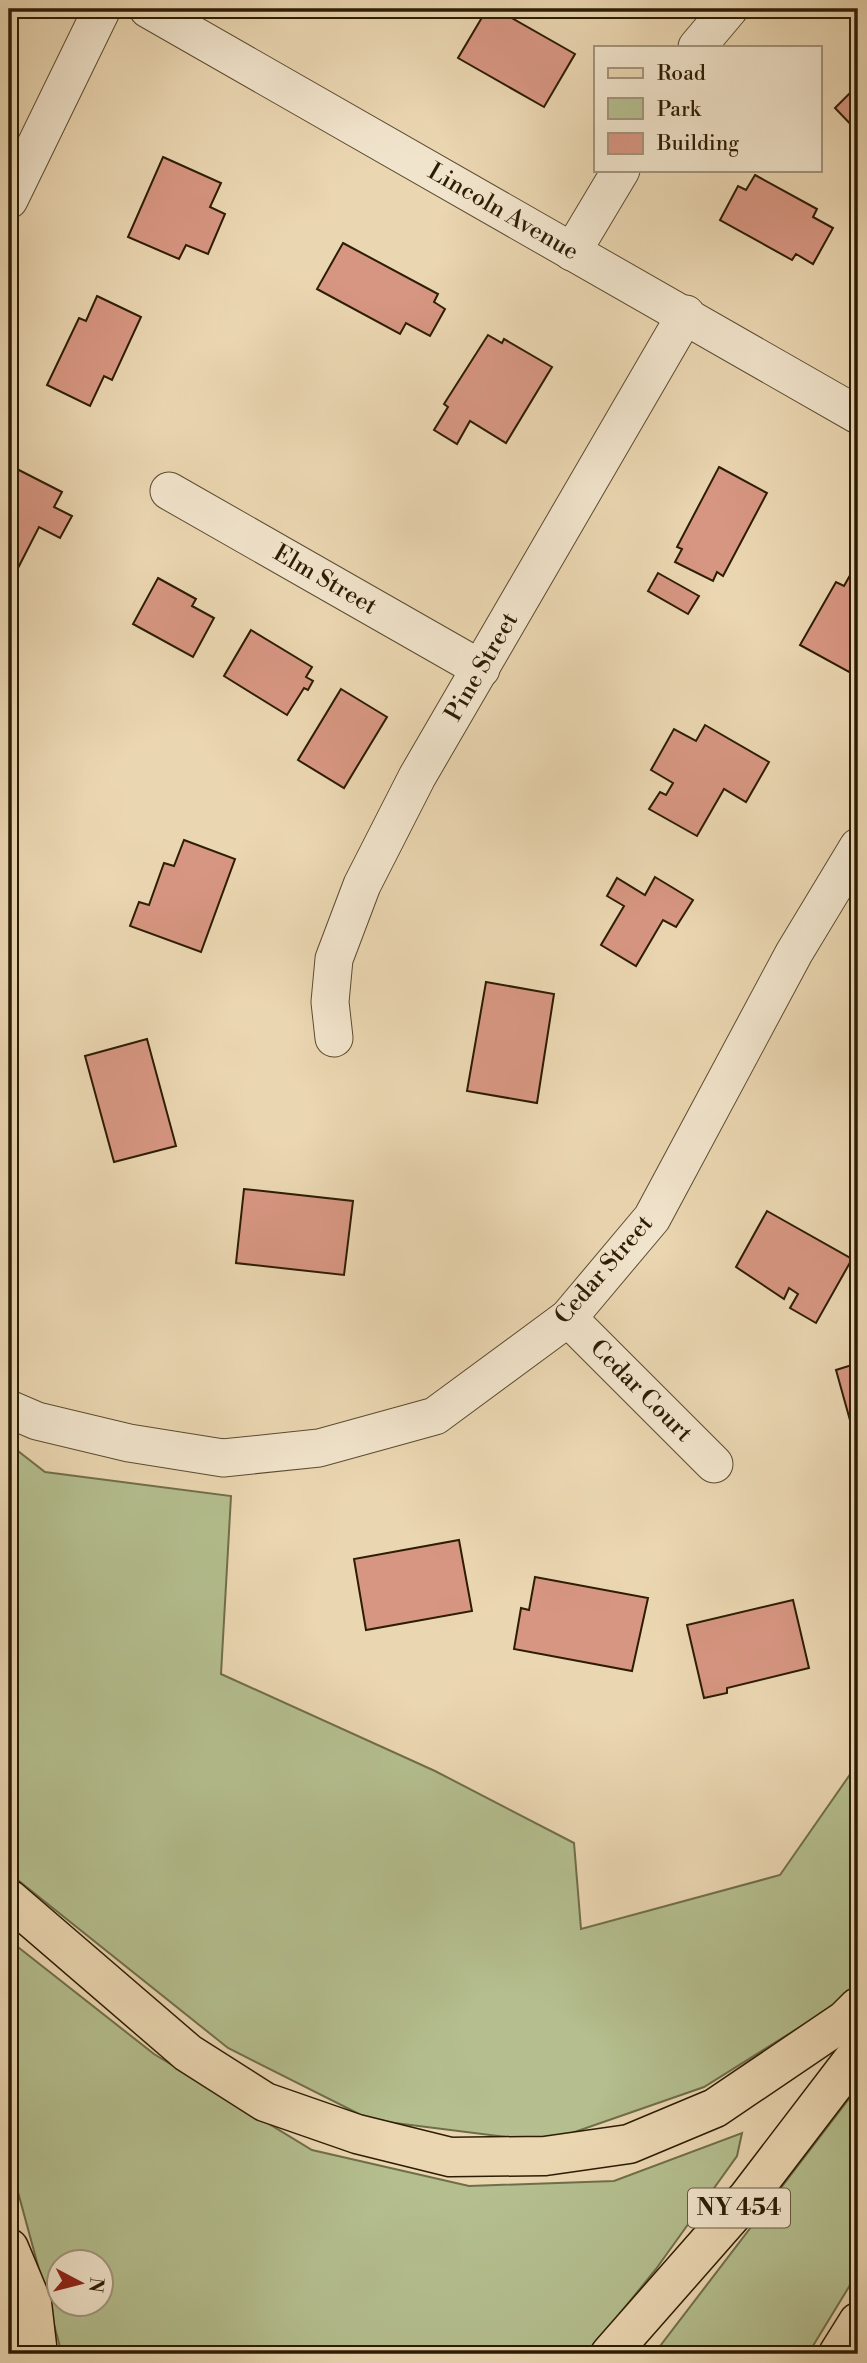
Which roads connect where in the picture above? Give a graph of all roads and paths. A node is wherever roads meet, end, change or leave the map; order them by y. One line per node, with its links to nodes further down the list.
1 (102, 9): 6 (street)
2 (148, 9): 7 (street, Lincoln Avenue)
3 (729, 9): 4 (street)
4 (698, 46)
5 (620, 172): 7 (street)
6 (9, 200)
7 (572, 252): 8 (street, Lincoln Avenue)
8 (686, 314): 9 (street, Lincoln Avenue); 11 (street, Pine Street)
9 (858, 415)
10 (169, 491): 11 (street, Elm Street)
11 (481, 669): 13 (street, Pine Street)
12 (858, 847): 14 (street, Cedar Street)
13 (334, 1038)
14 (568, 1318): 15 (street, Cedar Street); 16 (street, Cedar Court)
15 (9, 1409)
16 (714, 1464)
17 (9, 1899): 18 (main road)
18 (858, 2007)
19 (858, 2053): 23 (main road, NY 454)
20 (9, 2248): 22 (main road)
21 (858, 2322): 24 (main road)
22 (38, 2354)
23 (610, 2354)
24 (838, 2354)

